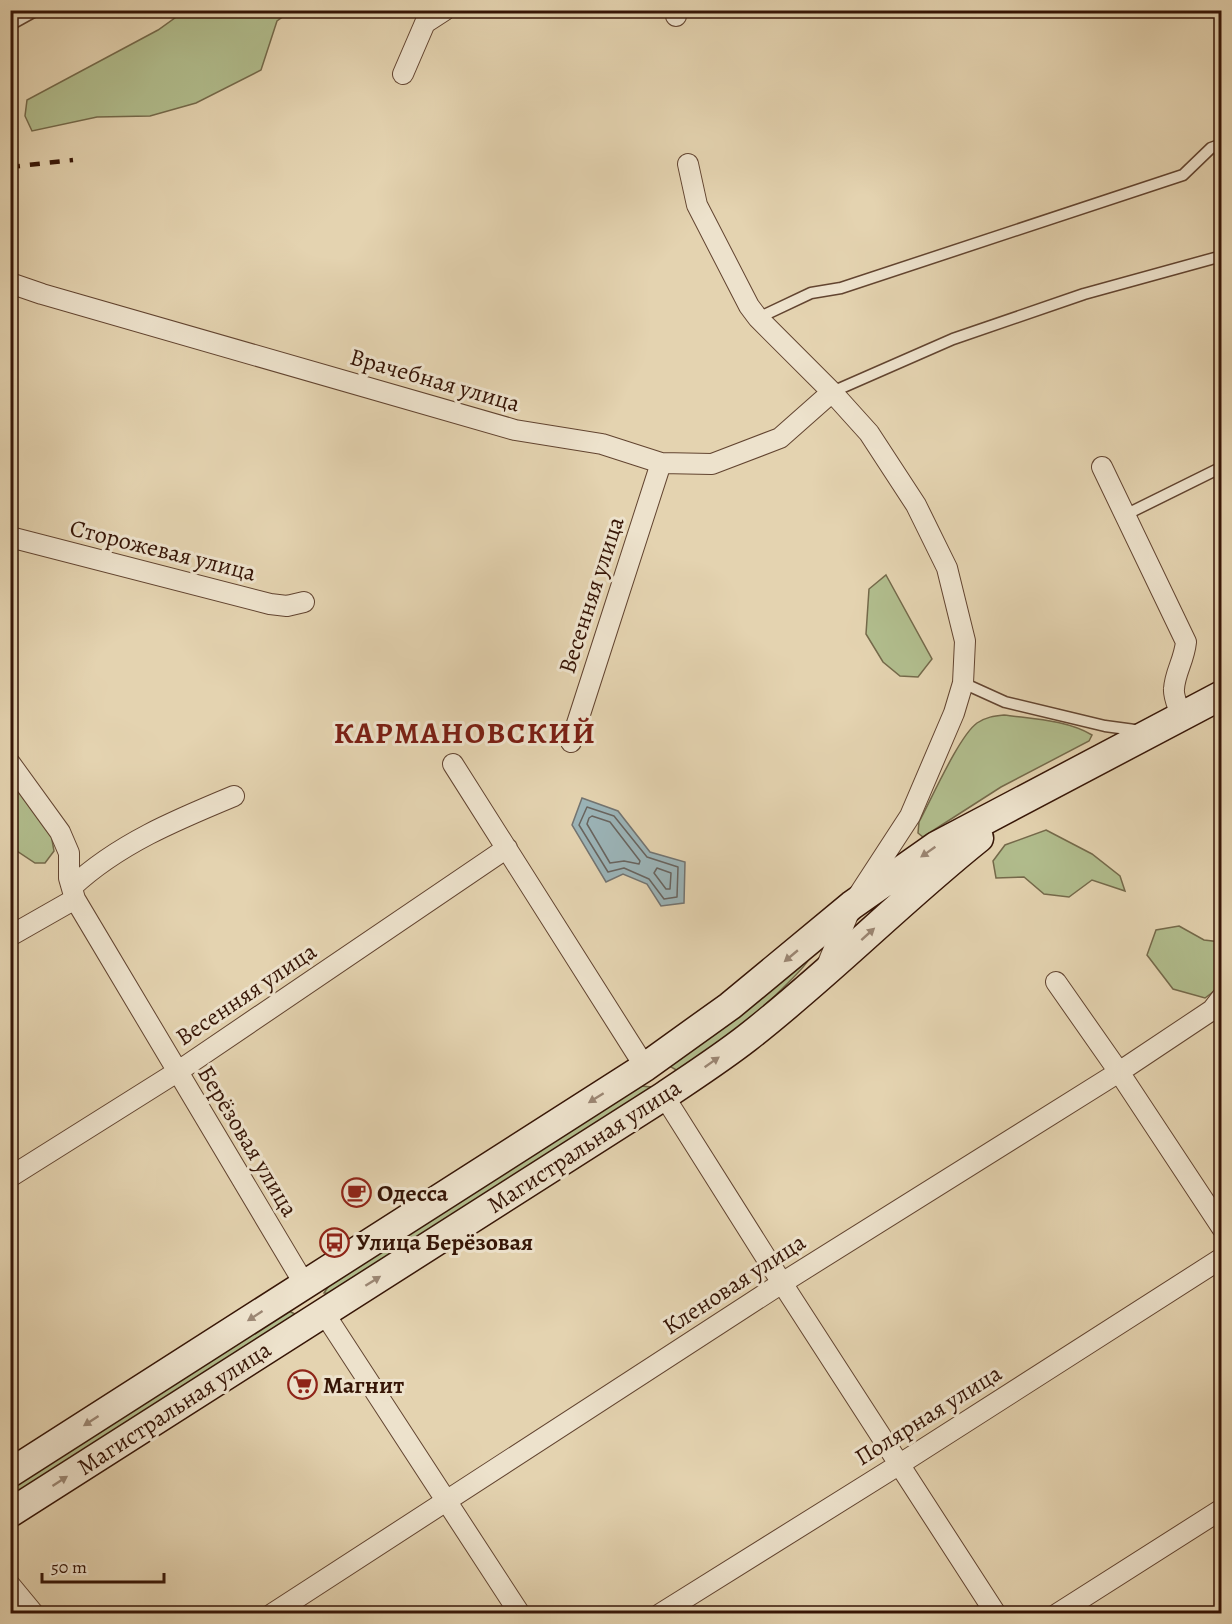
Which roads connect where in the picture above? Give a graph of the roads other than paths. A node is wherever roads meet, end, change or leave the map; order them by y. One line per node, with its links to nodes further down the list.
1 (37, 10): 3 (lane)
2 (445, 10): 4 (street)
3 (10, 25)
4 (403, 74)
5 (1221, 144): 9 (lane)
6 (688, 164): 9 (street)
7 (1221, 256): 10 (lane)
8 (10, 283): 11 (street, Врачебная улица)
9 (758, 318): 10 (street)
10 (832, 392): 11 (street, Врачебная улица); 17 (street)
11 (660, 463): 21 (street, Весенняя улица)
12 (1102, 467): 14 (street)
13 (1216, 470): 14 (lane)
14 (1125, 515): 19 (street)
15 (10, 537): 16 (street, Сторожевая улица)
16 (304, 602)
17 (963, 683): 20 (lane); 28 (street)
18 (1220, 698): 19 (main road, Магистральная улица)
19 (1181, 716): 20 (main road, Магистральная улица)
20 (1151, 732): 24 (main road, Магистральная улица)
21 (571, 742)
22 (10, 763): 27 (street)
23 (453, 764): 26 (street)
24 (1034, 794): 28 (main road, Магистральная улица, one-way to 28); 30 (main road, Магистральная улица, one-way to 24)
25 (234, 796): 27 (street)
26 (507, 848): 33 (street); 34 (street, Весенняя улица)
27 (73, 893): 29 (street); 34 (street, Берёзовая улица)
28 (852, 905): 30 (street); 33 (main road, Магистральная улица, one-way to 33)
29 (10, 936)
30 (824, 973): 36 (main road, Магистральная улица, one-way to 30)
31 (1056, 982): 35 (street)
32 (1221, 997): 35 (street, Кленовая улица)
33 (645, 1067): 36 (main road); 41 (main road, Магистральная улица, one-way to 41)
34 (177, 1072): 37 (street, Весенняя улица); 41 (street, Берёзовая улица)
35 (1119, 1072): 38 (street); 40 (street, Кленовая улица)
36 (664, 1096): 40 (street); 42 (main road, Магистральная улица, one-way to 36)
37 (10, 1178)
38 (1221, 1228)
39 (1221, 1258): 43 (street, Полярная улица)
40 (782, 1283): 43 (street); 45 (street, Кленовая улица)
41 (305, 1285): 42 (main road); 44 (main road, Магистральная улица, one-way to 44)
42 (324, 1313): 45 (street); 47 (main road, Магистральная улица, one-way to 42)
43 (900, 1464): 52 (street, Полярная улица); 53 (street)
44 (10, 1473)
45 (447, 1499): 50 (street, Кленовая улица); 51 (street)
46 (1221, 1509): 54 (street)
47 (10, 1513)
48 (10, 1585): 49 (street)
49 (34, 1614)
50 (272, 1614)
51 (520, 1614)
52 (660, 1614)
53 (996, 1614)
54 (1057, 1614)

